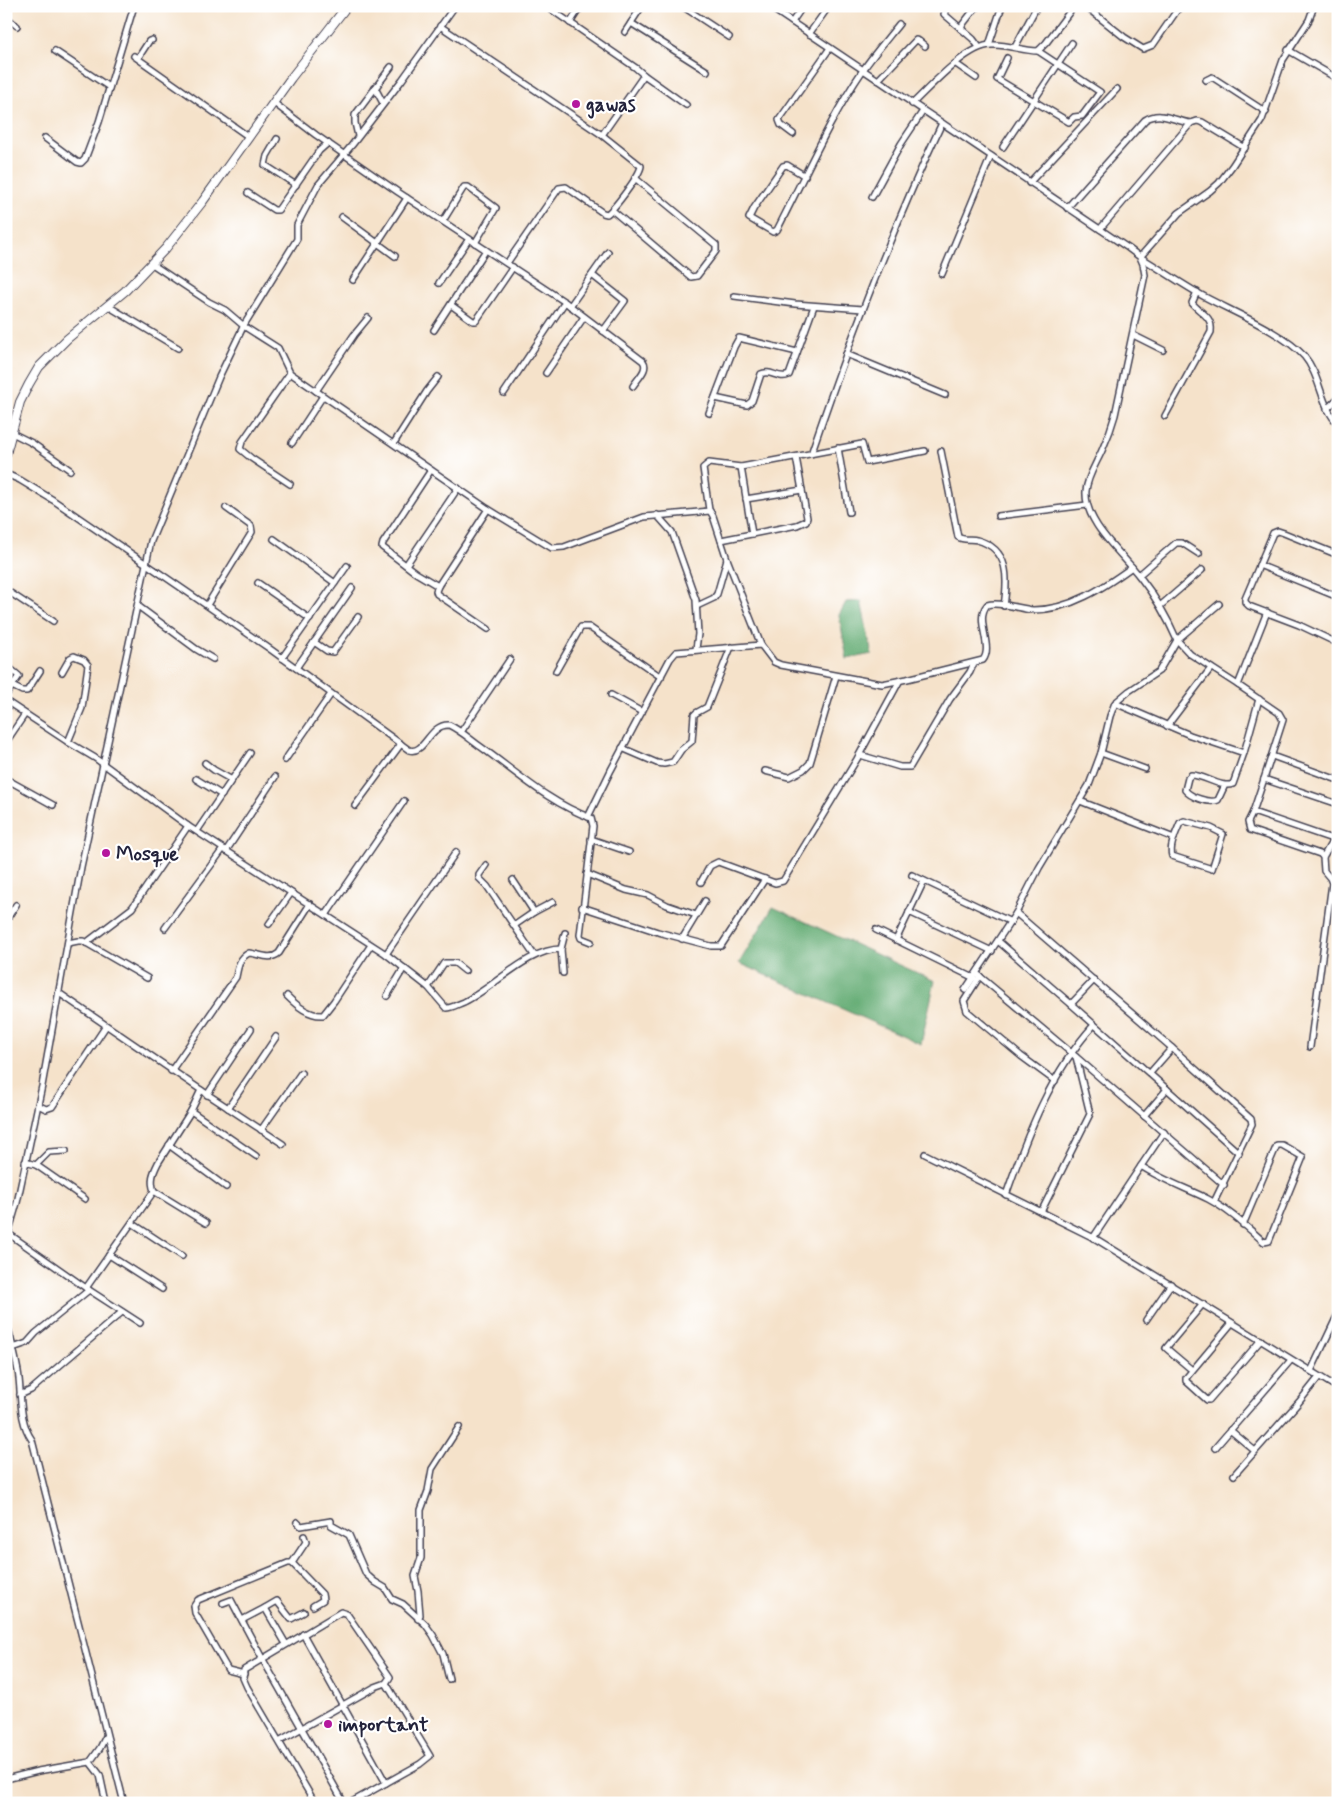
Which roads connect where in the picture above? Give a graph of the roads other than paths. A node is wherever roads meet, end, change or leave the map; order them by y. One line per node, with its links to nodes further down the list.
1 (134, 6): 51 (street)
2 (347, 6): 55 (main road)
3 (455, 6): 25 (street)
4 (546, 6): 21 (street)
5 (581, 6): 21 (street)
6 (642, 6): 22 (street)
7 (682, 6): 29 (street)
8 (768, 6): 20 (street)
9 (803, 6): 20 (street)
10 (828, 6): 28 (street)
11 (947, 6): 26 (street)
12 (977, 6): 26 (street)
13 (1002, 6): 32 (street)
14 (1037, 6): 35 (street)
15 (1074, 6): 39 (street)
16 (1085, 6): 17 (street)
17 (1180, 6)
18 (1314, 6): 37 (street)
19 (6, 18): 24 (street)
20 (792, 22): 28 (street)
21 (570, 23): 46 (street)
22 (631, 23): 27 (street); 45 (street)
23 (899, 24): 44 (street)
24 (17, 26)
25 (440, 26): 56 (street); 65 (street)
26 (961, 28): 34 (street)
27 (625, 32)
28 (809, 34): 36 (street)
29 (729, 37)
30 (152, 40): 66 (street)
31 (1072, 43): 42 (street)
32 (989, 45): 34 (street); 35 (street)
33 (925, 46): 49 (street)
34 (979, 47): 41 (street)
35 (1015, 47): 39 (street)
36 (830, 48): 44 (street); 63 (street)
37 (1288, 50): 48 (street); 60 (street)
38 (55, 51): 51 (street)
39 (1038, 51): 42 (street)
40 (1007, 58): 54 (street)
41 (956, 64): 47 (street); 57 (street)
42 (1058, 65): 54 (street); 54 (street)
43 (391, 67): 52 (street)
44 (863, 70): 49 (street); 74 (street)
45 (707, 71)
46 (644, 75): 58 (street); 65 (street)
47 (976, 78)
48 (1338, 79)
49 (878, 80): 57 (street)
50 (1206, 80): 60 (street)
51 (109, 87): 67 (street)
52 (375, 88): 56 (street); 64 (street)
53 (1117, 89): 76 (street)
54 (1034, 102): 70 (street)
55 (274, 103): 66 (main road); 69 (street)
56 (383, 103): 64 (street)
57 (912, 104): 59 (street)
58 (686, 105)
59 (923, 111): 62 (street); 79 (street)
60 (1266, 112): 71 (street)
61 (1191, 123): 71 (street); 81 (street); 85 (street)
62 (942, 124): 73 (street); 107 (street)
63 (793, 134)
64 (358, 136): 72 (street)
65 (602, 136): 75 (street)
66 (249, 137): 93 (main road)
67 (45, 138)
68 (277, 139): 77 (street)
69 (328, 143): 72 (street); 77 (street)
70 (1003, 147)
71 (1244, 148): 92 (street)
72 (344, 154): 80 (street); 110 (street)
73 (991, 156): 76 (street); 96 (street)
74 (805, 176): 74 (street)
75 (635, 178): 82 (street); 82 (street)
76 (1029, 182): 81 (street)
77 (296, 185): 78 (street)
78 (248, 193)
79 (872, 197)
80 (406, 198): 84 (street); 88 (street)
81 (1067, 208): 85 (street)
82 (612, 210): 94 (street)
83 (342, 217): 88 (street)
84 (443, 221): 86 (street); 87 (street)
85 (1100, 229): 92 (street)
86 (469, 239): 87 (street); 99 (street)
87 (475, 243): 89 (street)
88 (377, 244): 91 (street); 98 (street)
89 (486, 250): 94 (street); 103 (street)
90 (608, 252): 97 (street)
91 (395, 256)
92 (1140, 257): 100 (street); 113 (street)
93 (152, 264): 104 (main road); 110 (street)
94 (507, 264): 95 (street)
95 (513, 267): 102 (street); 103 (street)
96 (942, 274)
97 (592, 275): 105 (street); 112 (street)
98 (353, 280)
99 (439, 283)
100 (1197, 292): 128 (street); 130 (street)
101 (734, 296): 106 (street)
102 (564, 302): 105 (street); 123 (street)
103 (451, 305): 111 (street)
104 (108, 306): 114 (street); 132 (main road)
105 (570, 306): 108 (street)
106 (814, 306): 107 (street); 116 (street)
107 (863, 309): 117 (street)
108 (584, 317): 112 (street); 119 (street)
109 (368, 318): 122 (street)
110 (244, 326): 118 (street); 162 (street)
111 (434, 330)
112 (603, 331): 121 (street)
113 (1133, 335): 115 (street); 149 (street)
114 (178, 348)
115 (1163, 350)
116 (796, 352): 126 (street); 126 (street)
117 (846, 354): 125 (street); 139 (street)
118 (290, 373): 122 (street); 145 (street)
119 (546, 373)
120 (438, 378): 134 (street)
121 (633, 386)
122 (316, 391): 124 (street)
123 (504, 393)
124 (322, 396): 133 (street); 134 (street)
125 (945, 396)
126 (715, 398): 129 (street)
127 (1338, 398): 128 (street)
128 (1327, 409): 131 (street)
129 (709, 414)
130 (1165, 416)
131 (1338, 424)
132 (12, 433): 138 (main road); 142 (street)
133 (292, 442)
134 (394, 443): 143 (street)
135 (838, 448): 137 (street); 139 (street); 153 (street)
136 (941, 450): 179 (street)
137 (924, 451)
138 (6, 454)
139 (811, 454): 140 (street)
140 (796, 457): 141 (street); 147 (street)
141 (741, 467): 148 (street); 152 (street)
142 (70, 470)
143 (432, 470): 146 (street); 163 (street)
144 (6, 474): 162 (street)
145 (290, 484)
146 (458, 488): 151 (street); 163 (street)
147 (802, 490): 148 (street); 156 (street)
148 (746, 499): 156 (street)
149 (1087, 505): 155 (street); 166 (street)
150 (226, 508): 176 (street)
151 (488, 509): 154 (street); 171 (street)
152 (709, 510): 154 (street); 158 (street)
153 (849, 512)
154 (657, 515): 178 (street)
155 (998, 516)
156 (752, 534): 158 (street)
157 (274, 539): 170 (street)
158 (721, 540): 161 (street)
159 (1199, 554): 168 (street)
160 (1338, 554): 164 (street)
161 (727, 559): 178 (street); 190 (street)
162 (146, 565): 176 (street); 177 (street)
163 (406, 565): 171 (street)
164 (1259, 565): 174 (street); 181 (street)
165 (346, 566): 170 (street)
166 (1132, 567): 168 (street); 179 (street)
167 (1202, 570): 180 (street)
168 (1139, 575): 180 (street)
169 (258, 583): 183 (street)
170 (335, 583): 183 (street)
171 (438, 586): 185 (street)
172 (352, 588): 188 (street)
173 (6, 590): 184 (street)
174 (1338, 597)
175 (1219, 604): 187 (street)
176 (206, 605): 193 (street)
177 (138, 606): 194 (street); 229 (street)
178 (697, 606): 192 (street)
179 (1004, 606): 196 (street)
180 (1160, 606): 187 (street)
181 (1267, 612): 189 (street); 206 (street)
182 (358, 617): 188 (street)
183 (310, 619): 193 (street)
184 (53, 621)
185 (488, 629)
186 (1338, 636): 189 (street)
187 (1177, 640): 199 (street); 213 (street)
188 (314, 642): 198 (street)
189 (1336, 642)
190 (761, 645): 191 (street); 204 (street)
191 (731, 647): 192 (street); 221 (street)
192 (696, 649): 203 (street)
193 (282, 658): 198 (street)
194 (213, 659)
195 (510, 659): 217 (street)
196 (974, 663): 205 (street); 225 (street)
197 (6, 665): 207 (street)
198 (296, 668): 209 (street)
199 (1211, 668): 206 (street); 216 (street)
200 (40, 670): 207 (street)
201 (556, 671): 203 (street)
202 (62, 672): 219 (street)
203 (661, 676): 214 (street)
204 (836, 676): 205 (street); 231 (street)
205 (900, 680): 225 (street)
206 (1238, 685): 211 (street)
207 (12, 686): 208 (street)
208 (6, 694)
209 (331, 694): 220 (street); 227 (street)
210 (611, 695): 214 (street)
211 (1258, 699): 224 (street); 226 (street)
212 (6, 701): 215 (street)
213 (1115, 703): 216 (street); 223 (street)
214 (642, 712): 221 (street)
215 (25, 714): 218 (street); 219 (street)
216 (1167, 726): 224 (street)
217 (461, 732): 220 (street); 246 (street)
218 (6, 742)
219 (68, 742): 229 (street)
220 (401, 744): 244 (street)
221 (622, 748): 246 (street)
222 (250, 753): 236 (street)
223 (1101, 753): 230 (street); 241 (street)
224 (1244, 753): 238 (street)
225 (860, 755): 260 (street)
226 (1272, 756): 235 (street); 237 (street)
227 (285, 760)
228 (206, 763): 236 (street)
229 (103, 764): 247 (street); 286 (street)
230 (1145, 768)
231 (765, 770)
232 (275, 777): 253 (street)
233 (6, 779): 243 (street)
234 (196, 779): 239 (street)
235 (1264, 779): 242 (street); 245 (street)
236 (232, 780): 239 (street)
237 (1338, 780)
238 (1225, 785): 238 (street)
239 (222, 795): 249 (street)
240 (404, 800): 273 (street)
241 (1080, 801): 250 (street); 272 (street)
242 (1338, 804)
243 (53, 805)
244 (355, 806)
245 (1253, 812): 252 (street); 256 (street)
246 (588, 817): 251 (street)
247 (188, 826): 249 (street); 287 (street)
248 (1338, 826): 252 (street)
249 (197, 832): 253 (street)
250 (1174, 838): 250 (street)
251 (591, 840): 255 (street); 258 (street)
252 (1335, 841): 256 (street)
253 (224, 850): 264 (street); 279 (street)
254 (456, 852): 291 (street)
255 (629, 852)
256 (1323, 857): 309 (street)
257 (486, 865): 278 (street)
258 (587, 874): 269 (street); 274 (street)
259 (912, 875): 262 (street)
260 (765, 879): 263 (street); 282 (street)
261 (512, 880): 270 (street)
262 (924, 881): 271 (street); 276 (street)
263 (701, 882)
264 (291, 893): 267 (street); 277 (street)
265 (553, 902): 270 (street)
266 (705, 902): 274 (street)
267 (310, 904): 273 (street); 312 (street)
268 (16, 905): 275 (street)
269 (582, 907): 282 (street); 285 (street)
270 (534, 912): 278 (street)
271 (909, 912): 283 (street); 290 (street)
272 (1016, 913): 276 (street); 298 (street)
273 (326, 915): 288 (street)
274 (696, 915): 282 (street)
275 (6, 920)
276 (1011, 922): 284 (street)
277 (270, 924)
278 (516, 926): 292 (street)
279 (165, 928)
280 (876, 930): 283 (street)
281 (564, 932): 289 (street)
282 (682, 939)
283 (896, 940): 296 (street)
284 (998, 941): 290 (street); 304 (street)
285 (591, 942)
286 (68, 943): 287 (street); 301 (street)
287 (86, 943): 297 (street)
288 (371, 945): 291 (street); 302 (street)
289 (561, 949): 292 (street); 295 (street)
290 (992, 951): 296 (street)
291 (386, 954): 293 (street)
292 (534, 955): 299 (street)
293 (404, 968): 299 (street); 303 (street)
294 (465, 971): 299 (street)
295 (562, 973)
296 (977, 976): 300 (street); 311 (street); 315 (street)
297 (147, 978)
298 (1094, 980): 304 (street); 310 (street)
299 (428, 987)
300 (965, 990)
301 (59, 993): 306 (street); 319 (street)
302 (288, 996)
303 (387, 996)
304 (1072, 1004): 305 (street)
305 (1094, 1025): 311 (street); 314 (street)
306 (106, 1026): 312 (street); 319 (street)
307 (251, 1029): 318 (street)
308 (276, 1038): 320 (street)
309 (1310, 1047)
310 (1172, 1048): 314 (street); 328 (street)
311 (1073, 1054): 315 (street); 322 (street); 340 (street)
312 (172, 1070): 317 (street)
313 (301, 1073): 323 (street)
314 (1150, 1073): 316 (street)
315 (1055, 1081): 337 (street)
316 (1167, 1089): 322 (street); 328 (street)
317 (201, 1090): 318 (street); 321 (street)
318 (207, 1095): 320 (street)
319 (38, 1105): 331 (street)
320 (228, 1108): 323 (street)
321 (191, 1111): 325 (street); 330 (street)
322 (1144, 1116): 324 (street)
323 (261, 1130): 326 (street)
324 (1164, 1132): 333 (street); 334 (street)
325 (169, 1144): 335 (street); 336 (street)
326 (283, 1144)
327 (66, 1151): 332 (street)
328 (1238, 1153): 334 (street)
329 (925, 1154): 337 (street)
330 (256, 1156)
331 (25, 1162): 332 (street); 344 (street)
332 (36, 1165): 338 (street)
333 (1141, 1166): 339 (street); 345 (street)
334 (1224, 1185): 339 (street)
335 (226, 1187)
336 (154, 1191): 341 (street); 342 (street)
337 (1006, 1195): 340 (street)
338 (85, 1198)
339 (1214, 1202): 343 (street)
340 (1041, 1212): 345 (street)
341 (132, 1223): 347 (street); 348 (street)
342 (206, 1223)
343 (1243, 1225): 343 (street)
344 (9, 1234): 346 (street); 350 (street)
345 (1093, 1238): 349 (street)
346 (6, 1240)
347 (110, 1255): 350 (street); 351 (street)
348 (182, 1256)
349 (1171, 1284): 352 (street); 355 (street)
350 (88, 1289): 353 (street); 360 (street)
351 (162, 1289)
352 (1203, 1304): 357 (street); 362 (street)
353 (122, 1312): 358 (street); 366 (street)
354 (1338, 1314): 363 (street)
355 (1146, 1320)
356 (6, 1322): 360 (street)
357 (1232, 1322): 359 (street); 362 (street)
358 (140, 1323)
359 (1260, 1340): 361 (street); 362 (street)
360 (13, 1348): 366 (street)
361 (1292, 1360): 363 (street); 368 (street)
362 (1192, 1370)
363 (1311, 1371): 364 (street)
364 (1319, 1377): 365 (street); 370 (street)
365 (1338, 1388)
366 (20, 1395): 389 (street)
367 (459, 1427): 379 (street)
368 (1230, 1430): 369 (street); 370 (street)
369 (1215, 1448)
370 (1255, 1451): 371 (street)
371 (1234, 1475)
372 (296, 1522): 379 (street)
373 (304, 1536): 374 (street)
374 (292, 1563): 376 (street); 384 (street)
375 (223, 1603): 380 (street)
376 (314, 1606)
377 (265, 1608): 378 (street); 380 (street); 382 (street)
378 (304, 1612)
379 (418, 1619): 385 (street)
380 (242, 1620): 383 (street)
381 (303, 1634): 382 (street); 386 (street); 387 (street)
382 (286, 1644): 383 (street)
383 (262, 1658): 384 (street); 388 (street)
384 (244, 1674): 390 (street)
385 (449, 1679)
386 (386, 1683): 387 (street); 393 (street)
387 (343, 1705): 388 (street); 393 (street)
388 (302, 1728): 390 (street); 397 (street)
389 (106, 1735): 391 (street); 395 (street)
390 (279, 1742): 396 (street)
391 (90, 1762): 392 (street); 394 (street)
392 (6, 1779)
393 (386, 1783): 398 (street)
394 (106, 1803)
395 (124, 1803)
396 (315, 1803)
397 (344, 1803)
398 (350, 1803)

